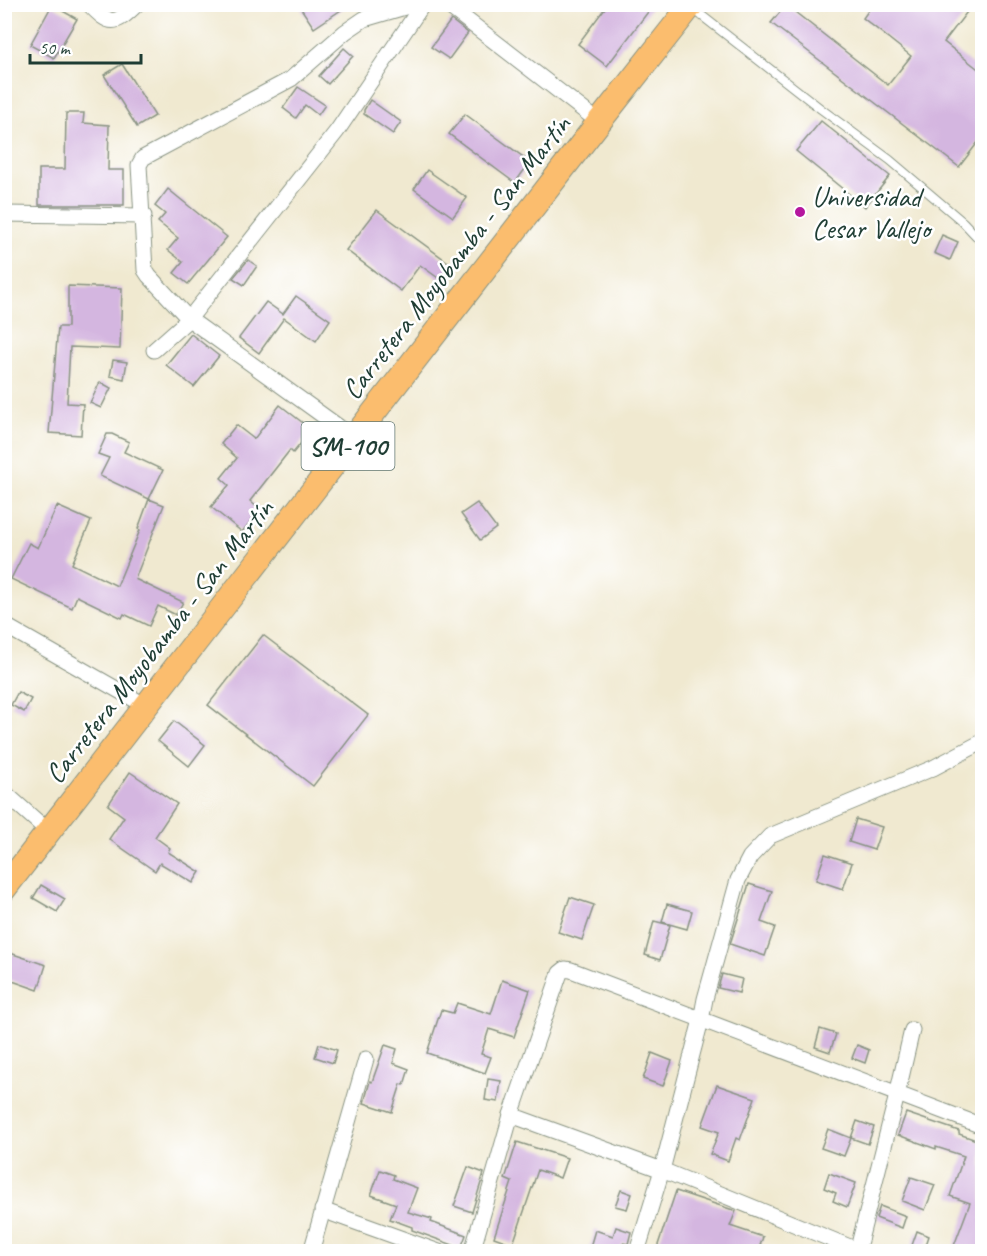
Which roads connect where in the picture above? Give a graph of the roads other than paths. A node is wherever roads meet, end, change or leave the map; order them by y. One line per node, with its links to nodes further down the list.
1 (89, 4): 2 (street)
2 (137, 4)
3 (415, 4): 9 (street)
4 (423, 4): 11 (street)
5 (446, 4): 7 (street)
6 (691, 6): 7 (main road, Carretera Moyobamba - San Martín / SM-100); 10 (lane)
7 (598, 122): 13 (main road, Carretera Moyobamba - San Martín / SM-100)
8 (4, 214): 9 (street)
9 (144, 216): 11 (street)
10 (982, 242)
11 (189, 319): 12 (street); 13 (street)
12 (154, 350)
13 (354, 438): 15 (main road, Carretera Moyobamba - San Martín / SM-100)
14 (4, 625): 15 (street)
15 (146, 706): 18 (main road, Carretera Moyobamba - San Martín / SM-100)
16 (982, 742): 20 (street)
17 (4, 792): 18 (street)
18 (49, 832): 19 (main road, Carretera Moyobamba - San Martín / SM-100)
19 (4, 889)
20 (701, 1020): 23 (street); 24 (street); 26 (street)
21 (912, 1030): 23 (street)
22 (366, 1059): 27 (street)
23 (897, 1095): 25 (street); 32 (street)
24 (511, 1115): 26 (street); 30 (street)
25 (982, 1126)
26 (662, 1170): 31 (street); 32 (street)
27 (322, 1210): 28 (street); 29 (street)
28 (311, 1251)
29 (439, 1251)
30 (472, 1251)
31 (638, 1251)
32 (859, 1251)

